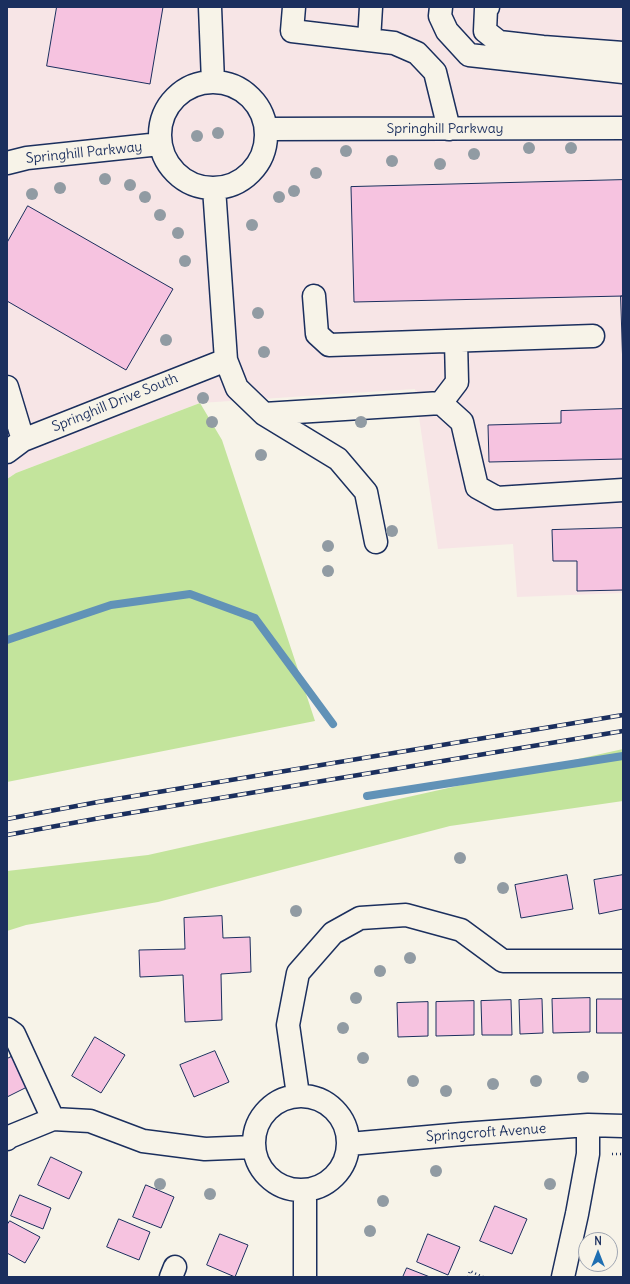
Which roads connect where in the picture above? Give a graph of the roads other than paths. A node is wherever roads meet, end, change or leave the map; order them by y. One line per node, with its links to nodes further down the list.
1 (210, 7): 9 (street)
2 (294, 7): 6 (street)
3 (371, 7): 6 (street)
4 (441, 7): 8 (street)
5 (488, 7): 7 (street)
6 (368, 40): 11 (street)
7 (623, 53)
8 (623, 72)
9 (213, 82): 12 (street); 13 (street)
10 (623, 128): 11 (street, Springhill Parkway)
11 (449, 129): 12 (street, Springhill Parkway)
12 (266, 130): 15 (street)
13 (160, 144): 14 (street, Springhill Parkway); 15 (street)
14 (7, 163)
15 (214, 188): 19 (street)
16 (314, 296): 18 (street)
17 (593, 336): 18 (street)
18 (456, 341): 21 (street)
19 (226, 360): 22 (street); 23 (street, Springhill Drive South)
20 (7, 387): 23 (street)
21 (441, 403): 22 (street); 24 (street)
22 (264, 414): 25 (street)
23 (15, 446)
24 (623, 490)
25 (376, 542)
26 (623, 961): 28 (street)
27 (7, 1029): 29 (street)
28 (298, 1095): 33 (street); 34 (street)
29 (53, 1119): 32 (street); 34 (street)
30 (588, 1126): 31 (street, Springcroft Avenue); 33 (street, Springcroft Avenue); 37 (street)
31 (623, 1126)
32 (7, 1139)
33 (349, 1144): 35 (street)
34 (253, 1147): 35 (street)
35 (305, 1191): 36 (street)
36 (305, 1277)
37 (563, 1277)

